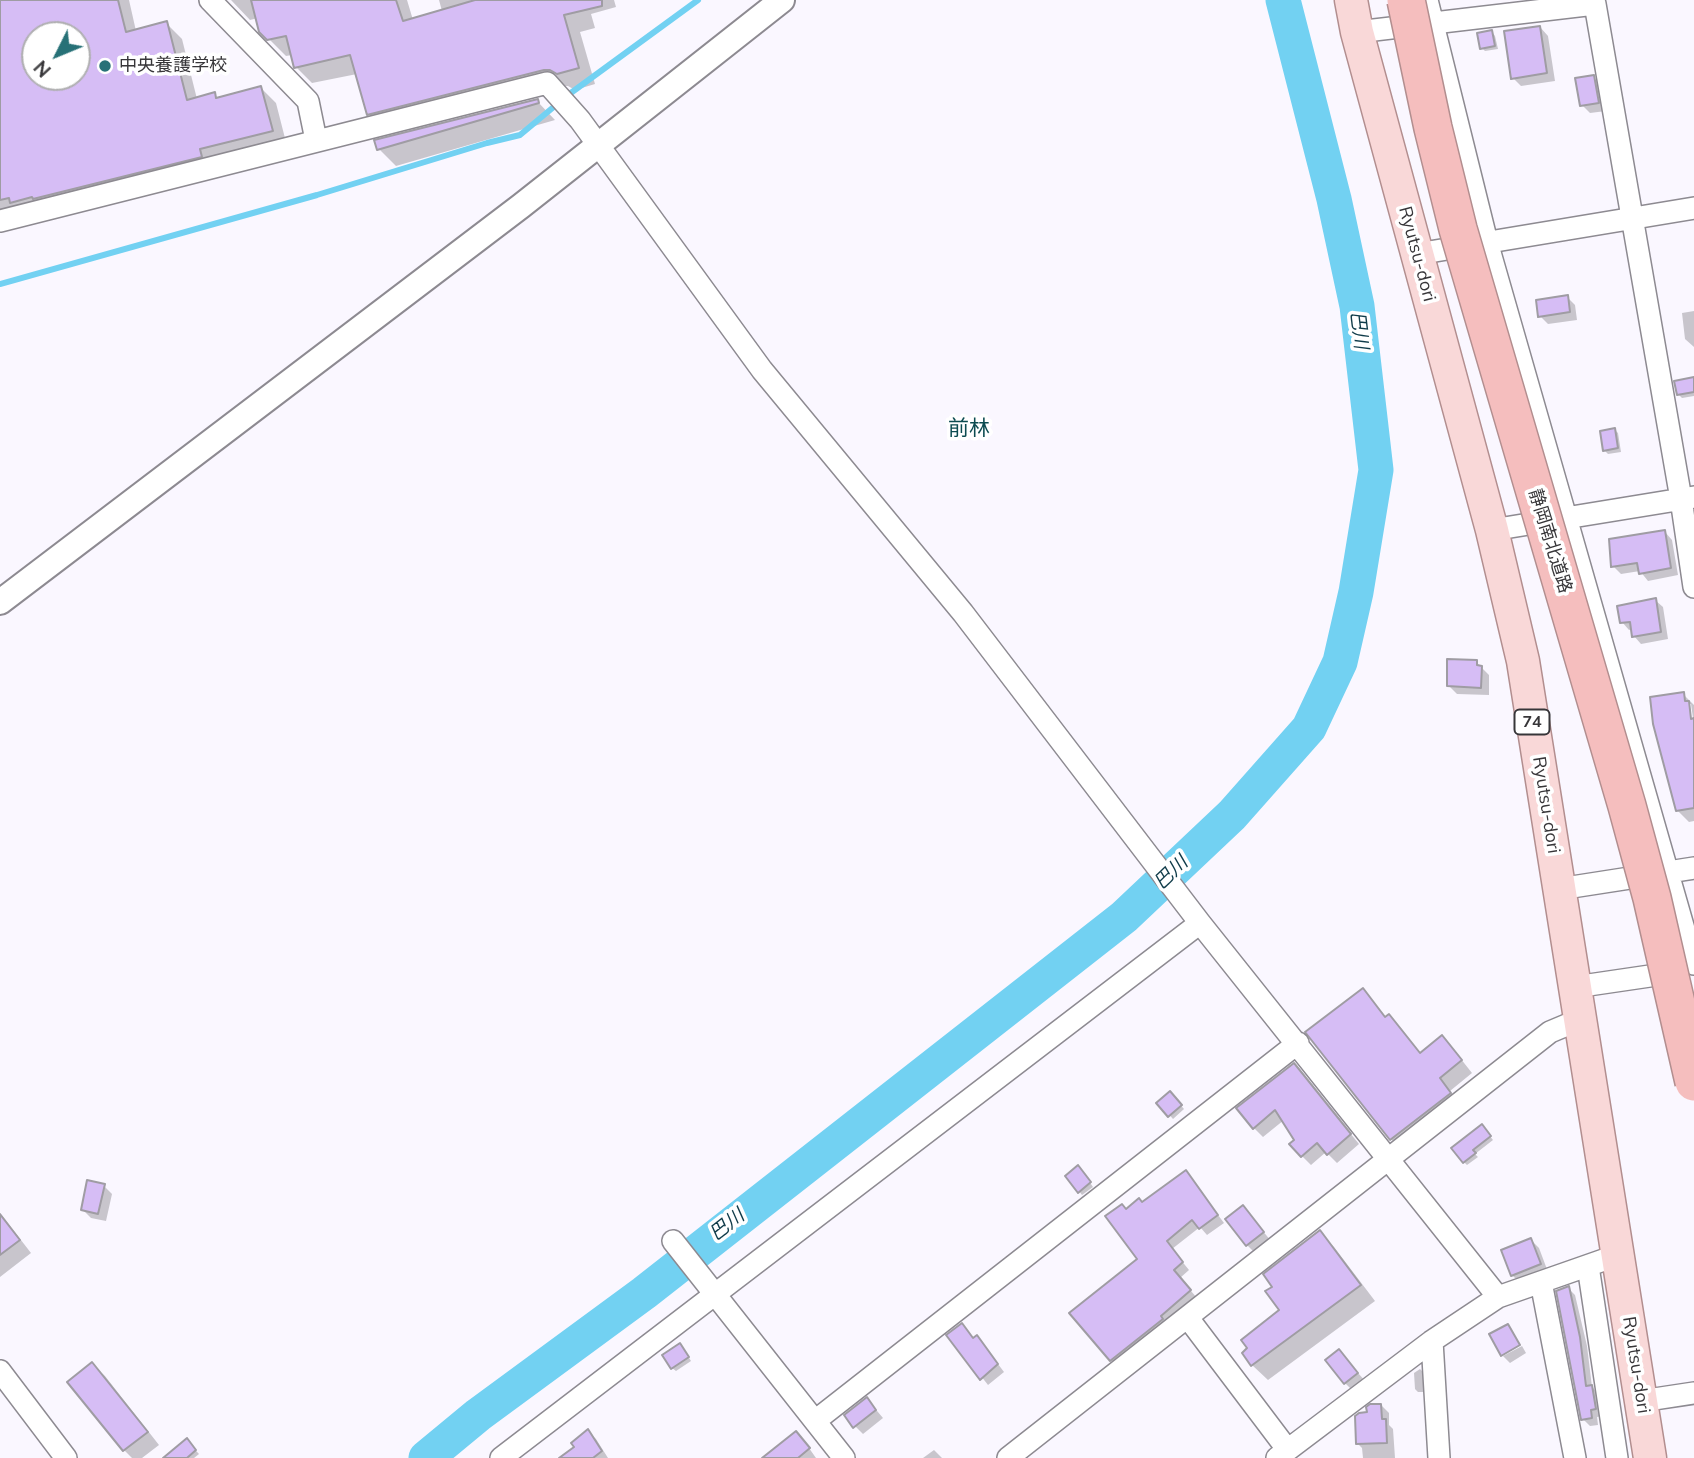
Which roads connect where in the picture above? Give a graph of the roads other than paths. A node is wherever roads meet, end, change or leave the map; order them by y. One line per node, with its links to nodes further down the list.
1 (210, 0): 7 (street)
2 (782, 0): 8 (street)
3 (1351, 0): 6 (main road, Ryutsu-dori / 74)
4 (1427, 0): 5 (street)
5 (1418, 8): 6 (street); 10 (street); 12 (street); 27 (highway, 静岡南北道路); 29 (highway, 静岡南北道路, bridge)
6 (1357, 32): 13 (main road, Ryutsu-dori / 74)
7 (316, 140): 8 (street); 11 (street)
8 (597, 145): 18 (street); 22 (street)
9 (1694, 208): 10 (street)
10 (1632, 218): 12 (street); 14 (street)
11 (0, 221)
12 (1487, 242): 13 (street); 15 (street)
13 (1417, 254): 16 (main road, Ryutsu-dori / 74)
14 (1688, 498): 15 (street); 17 (street)
15 (1566, 517): 16 (street); 20 (street)
16 (1492, 530): 21 (main road, Ryutsu-dori / 74)
17 (1694, 587)
18 (0, 603)
19 (1694, 868): 20 (street)
20 (1669, 872): 21 (street); 23 (street)
21 (1559, 889): 25 (main road, Ryutsu-dori / 74)
22 (1200, 923): 28 (street); 35 (street)
23 (1694, 964)
24 (1694, 970): 25 (street)
25 (1575, 987): 26 (main road, Ryutsu-dori / 74)
26 (1581, 1019): 30 (street); 32 (main road, Ryutsu-dori / 74)
27 (1694, 1035)
28 (1298, 1043): 30 (street); 42 (street)
29 (1694, 1082)
30 (1389, 1159): 36 (street); 37 (street)
31 (673, 1241): 35 (street)
32 (1618, 1255): 33 (street); 41 (main road, Ryutsu-dori / 74)
33 (1588, 1266): 34 (street); 50 (street)
34 (1541, 1282): 36 (street); 49 (street)
35 (716, 1295): 42 (street); 45 (street)
36 (1498, 1297): 38 (street)
37 (1188, 1318): 43 (street); 47 (street)
38 (1432, 1341): 43 (street); 48 (street)
39 (0, 1372): 44 (street)
40 (1694, 1393): 41 (street)
41 (1641, 1401): 51 (main road, Ryutsu-dori / 74)
42 (815, 1421): 46 (street)
43 (1290, 1451)
44 (66, 1458)
45 (501, 1458)
46 (844, 1458)
47 (1008, 1458)
48 (1438, 1458)
49 (1575, 1458)
50 (1617, 1458)
51 (1650, 1458)

